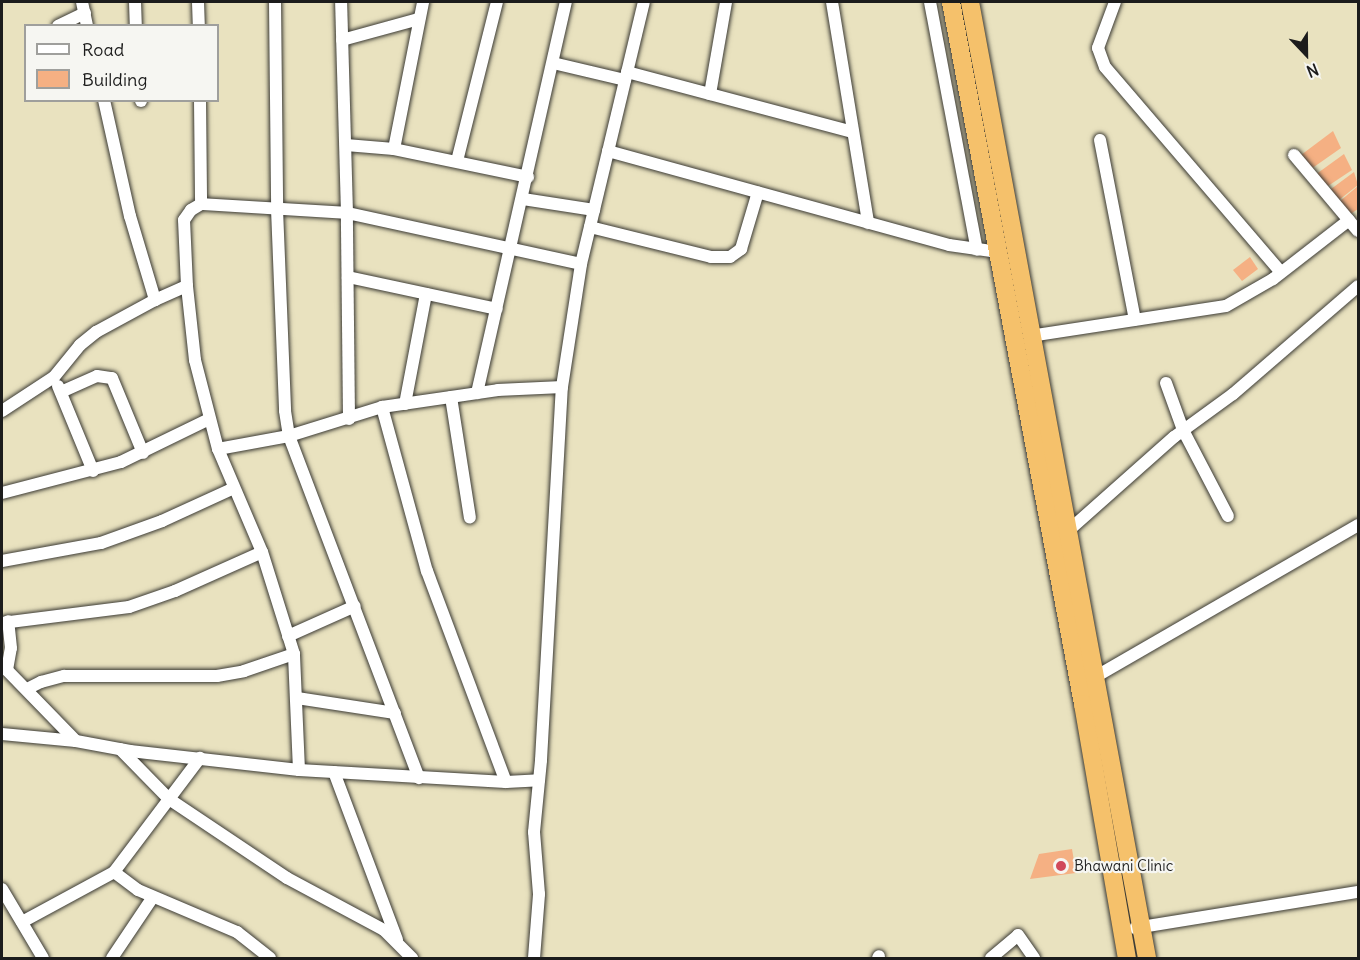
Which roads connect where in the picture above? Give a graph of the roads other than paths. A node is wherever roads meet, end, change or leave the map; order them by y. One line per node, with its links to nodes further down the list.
1 (135, 2): 18 (street)
2 (198, 2): 19 (street)
3 (275, 2): 37 (street)
4 (341, 2): 20 (street)
5 (423, 2): 16 (street)
6 (497, 2): 32 (street)
7 (566, 2): 21 (street)
8 (644, 2): 22 (street)
9 (726, 2): 23 (street)
10 (832, 2): 26 (street)
11 (930, 2): 45 (street)
12 (951, 2): 46 (highway)
13 (970, 2): 56 (highway)
14 (1115, 2): 48 (street)
15 (85, 13): 17 (street)
16 (419, 19): 20 (street); 29 (street)
17 (62, 24)
18 (136, 24)
19 (198, 24)
20 (342, 40): 28 (street)
21 (553, 63): 22 (street); 33 (street)
22 (626, 76): 23 (street); 30 (street)
23 (710, 94): 26 (street)
24 (104, 102): 53 (street)
25 (200, 102): 36 (street)
26 (853, 132): 41 (street)
27 (1100, 140): 55 (street)
28 (345, 145): 29 (street); 39 (street)
29 (394, 149): 32 (street)
30 (608, 151): 34 (street); 38 (street)
31 (1294, 155): 40 (street)
32 (457, 161): 33 (street)
33 (528, 177): 35 (street)
34 (758, 192): 41 (street); 42 (street)
35 (523, 199): 38 (street); 44 (street)
36 (201, 204): 37 (street); 50 (street)
37 (277, 209): 39 (street); 69 (street)
38 (594, 210): 42 (street)
39 (347, 213): 44 (street); 49 (street)
40 (1349, 220): 43 (street); 48 (street)
41 (868, 223): 45 (street)
42 (590, 227): 47 (street)
43 (1359, 231)
44 (512, 249): 47 (street); 54 (street)
45 (977, 250): 46 (street)
46 (999, 252): 106 (highway)
47 (581, 264): 59 (street)
48 (1281, 272): 55 (street)
49 (348, 278): 52 (street); 67 (street)
50 (187, 286): 53 (street); 66 (street)
51 (1359, 286): 68 (street)
52 (426, 294): 54 (street); 63 (street)
53 (155, 300): 57 (street)
54 (497, 309): 61 (street)
55 (1135, 320): 56 (street)
56 (1030, 336): 78 (highway)
57 (54, 377): 60 (street); 65 (street)
58 (1166, 383): 68 (street)
59 (562, 387): 61 (street); 97 (street)
60 (61, 392): 71 (street); 72 (street)
61 (477, 393): 62 (street)
62 (451, 397): 63 (street); 76 (street)
63 (405, 404): 64 (street)
64 (382, 407): 67 (street); 98 (street)
65 (2, 411)
66 (209, 419): 70 (street); 71 (street)
67 (349, 419): 69 (street)
68 (1183, 430): 75 (street); 78 (street)
69 (289, 436): 70 (street); 81 (street)
70 (218, 449): 73 (street)
71 (143, 453): 72 (street)
72 (93, 471): 74 (street)
73 (234, 488): 79 (street); 80 (street)
74 (2, 493)
75 (1228, 516)
76 (470, 518)
77 (1359, 525): 86 (street)
78 (1068, 531): 86 (highway)
79 (262, 552): 82 (street); 83 (street)
80 (2, 561)
81 (355, 606): 83 (street); 89 (street)
82 (5, 622): 85 (street)
83 (288, 636): 84 (street)
84 (294, 654): 87 (street); 88 (street)
85 (4, 668): 87 (street)
86 (1095, 677): 105 (highway)
87 (27, 689): 91 (street)
88 (297, 698): 89 (street); 94 (street)
89 (395, 714): 96 (street)
90 (2, 734): 91 (street)
91 (76, 741): 92 (street)
92 (119, 748): 93 (street); 99 (street)
93 (200, 759): 94 (street); 99 (street)
94 (299, 770): 95 (street)
95 (334, 772): 96 (street); 107 (street)
96 (419, 778): 98 (street)
97 (539, 780): 98 (street); 112 (street)
98 (506, 782)
99 (169, 799): 100 (street); 107 (street)
100 (114, 872): 103 (street); 104 (street)
101 (2, 890): 104 (street)
102 (1359, 891): 105 (street)
103 (153, 897): 109 (street); 110 (street)
104 (22, 922): 108 (street)
105 (1141, 927): 106 (street); 116 (highway)
106 (1122, 930): 115 (highway)
107 (398, 944): 111 (street)
108 (43, 958)
109 (112, 958)
110 (270, 958)
111 (410, 958)
112 (534, 958)
113 (991, 958): 114 (street)
114 (1034, 958)
115 (1127, 958)
116 (1147, 958)

